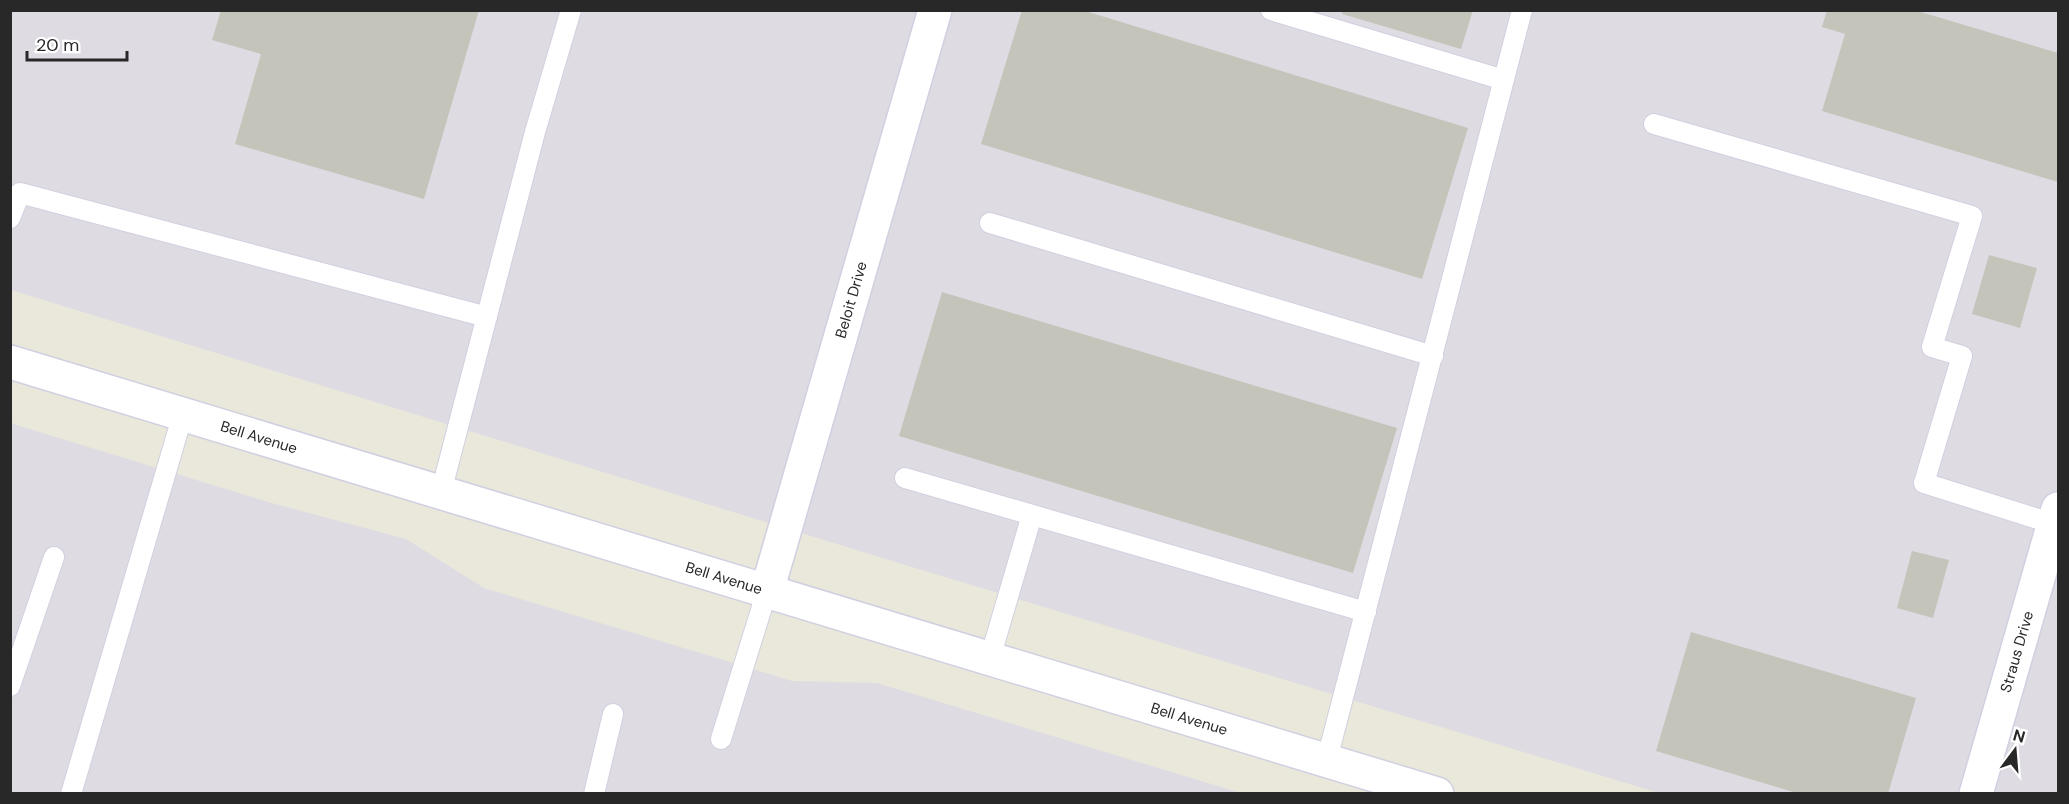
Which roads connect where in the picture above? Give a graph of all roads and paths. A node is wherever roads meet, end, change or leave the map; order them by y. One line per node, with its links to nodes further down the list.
1 (571, 10): 9 (lane)
2 (935, 10): 18 (main road, Beloit Drive)
3 (1522, 10): 5 (lane)
4 (1282, 12): 5 (lane)
5 (1504, 80): 10 (lane)
6 (1654, 124): 16 (lane)
7 (10, 218): 9 (lane)
8 (990, 223): 10 (lane)
9 (487, 317): 14 (lane)
10 (1433, 356): 19 (lane)
11 (10, 362): 12 (main road, Bell Avenue)
12 (183, 414): 14 (main road, Bell Avenue); 26 (lane)
13 (905, 478): 15 (lane)
14 (441, 492): 18 (main road, Bell Avenue)
15 (1032, 515): 19 (lane); 20 (lane)
16 (2056, 517): 29 (main road, Straus Drive)
17 (54, 557): 21 (lane)
18 (767, 591): 20 (main road, Bell Avenue); 23 (lane)
19 (1366, 612): 24 (lane)
20 (990, 658): 24 (main road, Bell Avenue)
21 (10, 686)
22 (613, 714): 27 (lane)
23 (722, 739)
24 (1328, 759): 25 (main road, Bell Avenue)
25 (1399, 788): 28 (main road, Bell Avenue)
26 (71, 794)
27 (594, 794)
28 (1437, 794)
29 (1976, 794)

